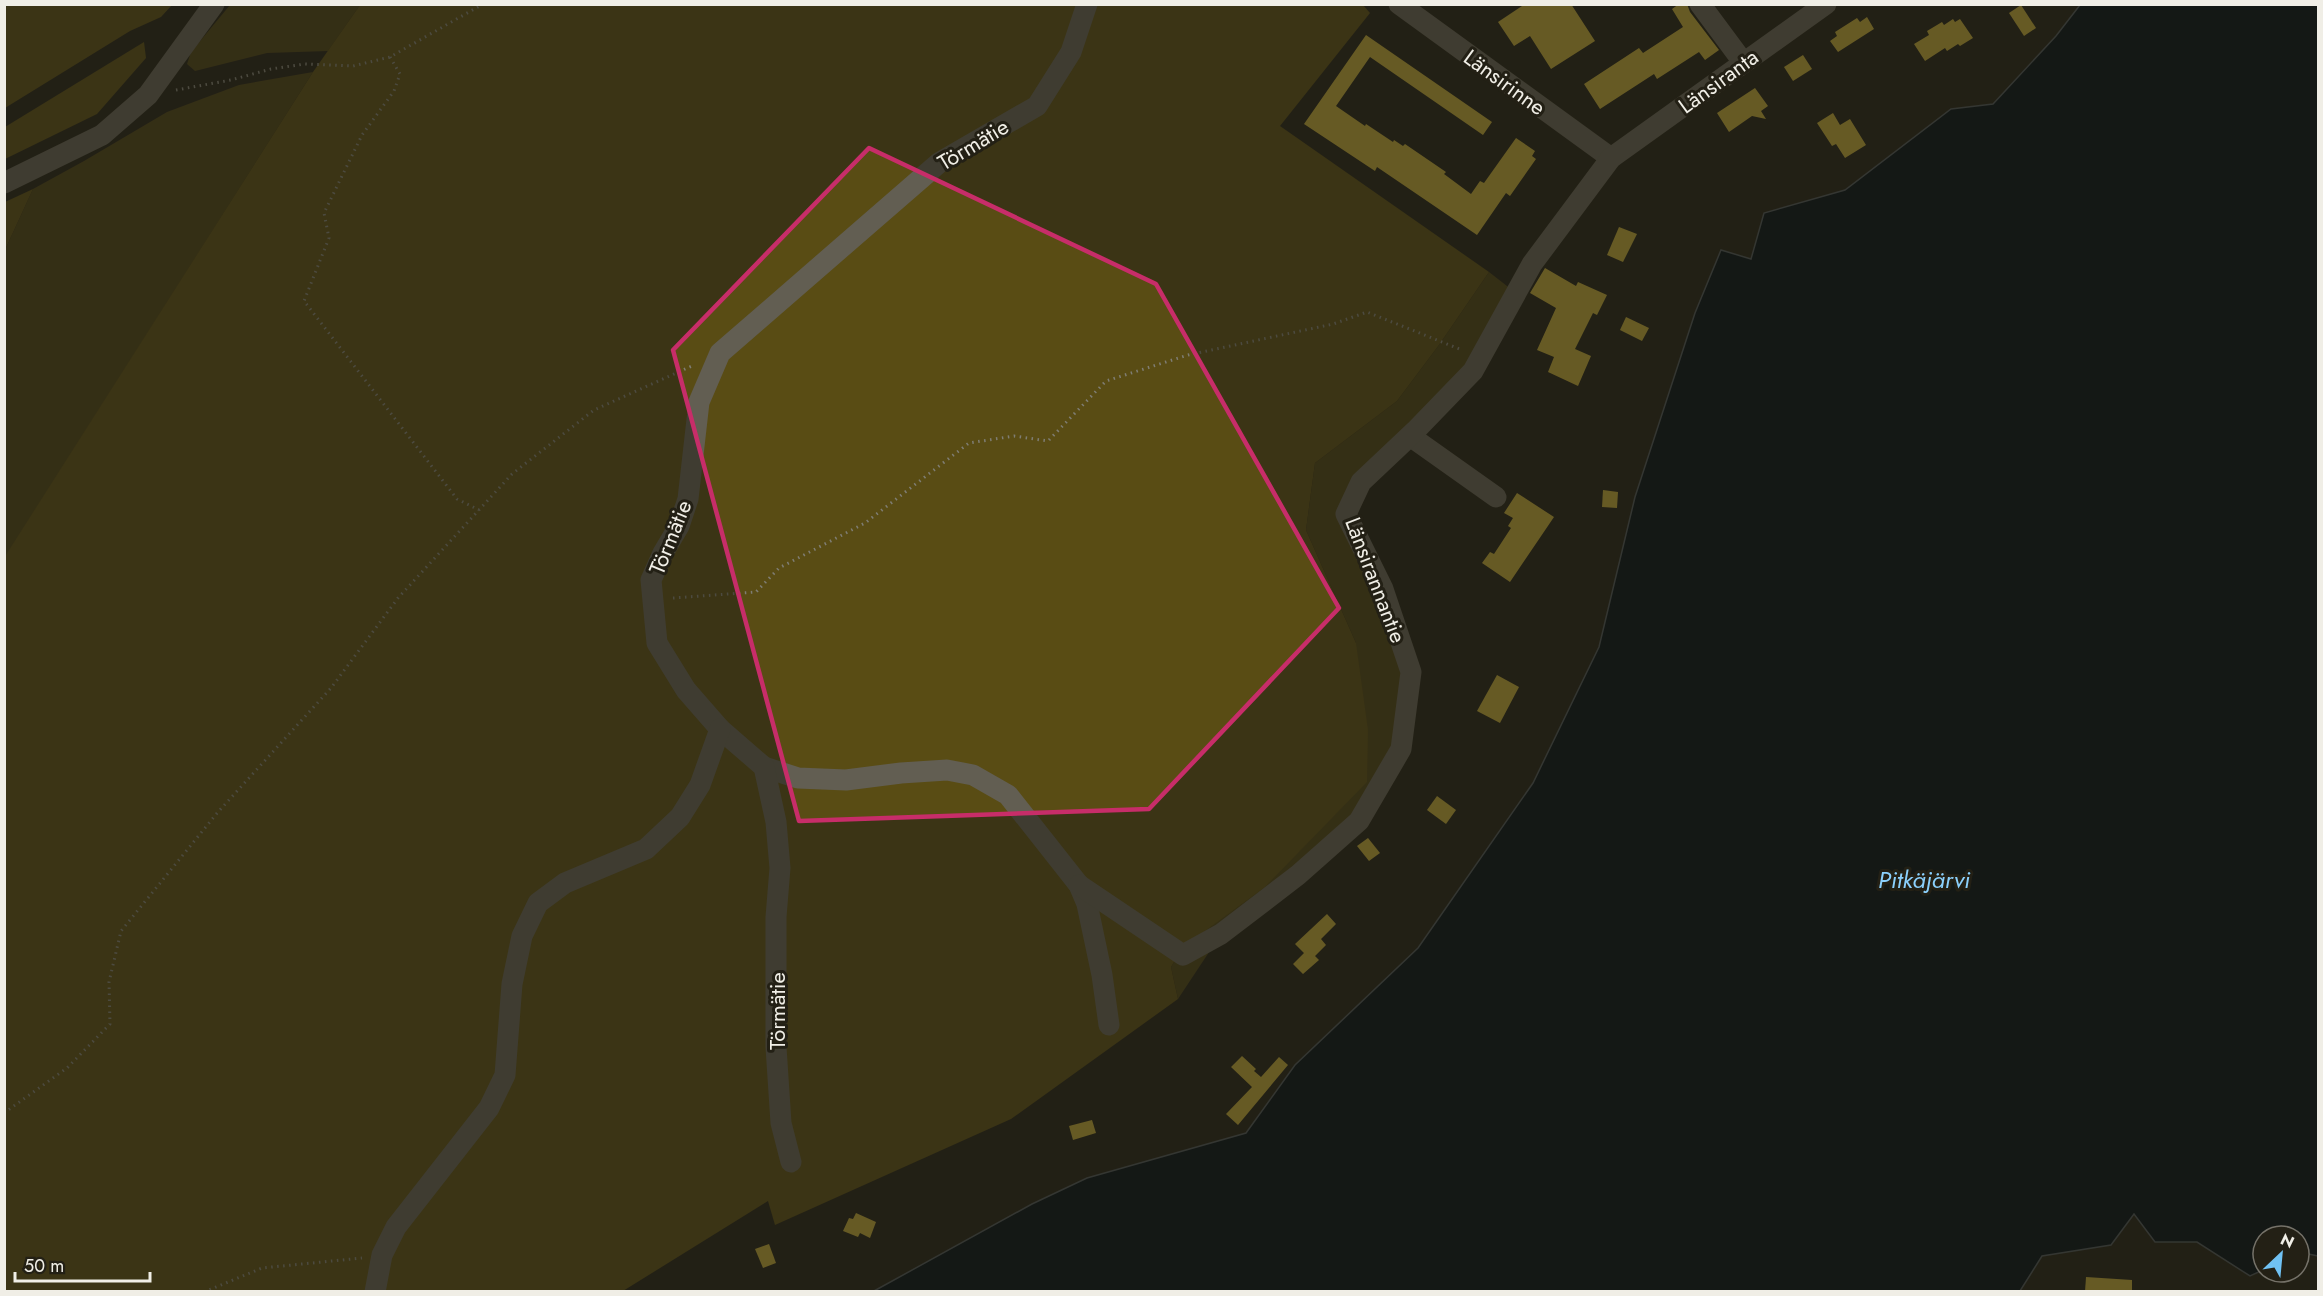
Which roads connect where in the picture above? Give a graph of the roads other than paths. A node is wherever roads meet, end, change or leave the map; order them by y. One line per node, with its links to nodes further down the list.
1 (214, 4): 8 (street)
2 (1087, 4): 11 (street, Törmätie)
3 (1399, 4): 7 (street, Länsirinne)
4 (1700, 4): 6 (street)
5 (1826, 4): 6 (street, Länsiranta)
6 (1743, 62): 7 (street, Länsiranta)
7 (1611, 158): 9 (street, Länsirannantie)
8 (4, 183)
9 (1410, 436): 10 (street); 13 (street, Länsirannantie)
10 (1496, 497)
11 (720, 729): 12 (street, Törmätie); 16 (street)
12 (764, 767): 13 (street); 15 (street, Törmätie)
13 (1079, 885): 14 (street)
14 (1109, 1025)
15 (791, 1162)
16 (375, 1292)

